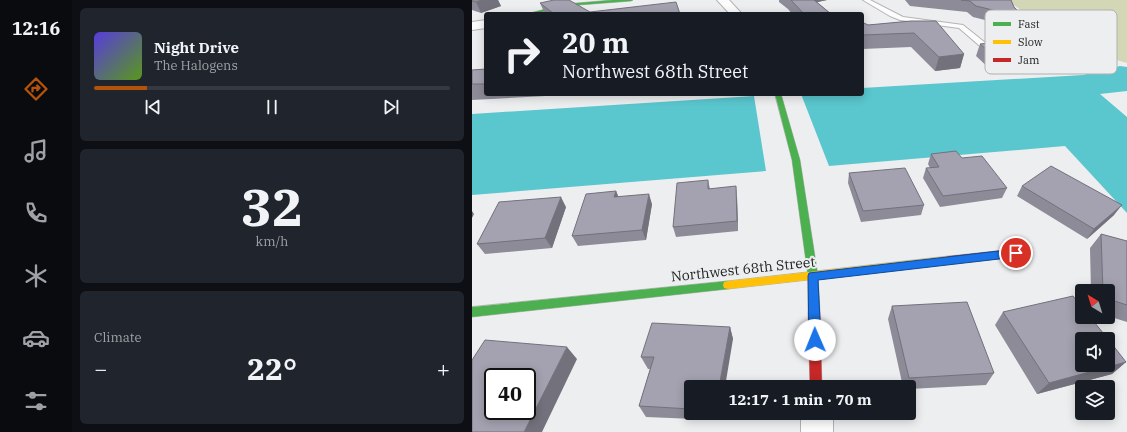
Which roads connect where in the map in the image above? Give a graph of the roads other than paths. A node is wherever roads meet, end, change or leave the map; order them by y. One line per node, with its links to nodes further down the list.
1 (631, 0): 4 (street)
2 (723, 0): 5 (street)
3 (866, 0): 8 (lane)
4 (535, 12)
5 (734, 12)
6 (484, 24): 7 (street)
7 (472, 26)
8 (984, 45)
9 (779, 96): 11 (street)
10 (1016, 253): 11 (street, Northwest 68th Street)
11 (813, 276): 12 (street, Northwest 68th Street); 13 (street)
12 (472, 312)
13 (816, 380)
14 (817, 420): 15 (street)
15 (817, 432)

